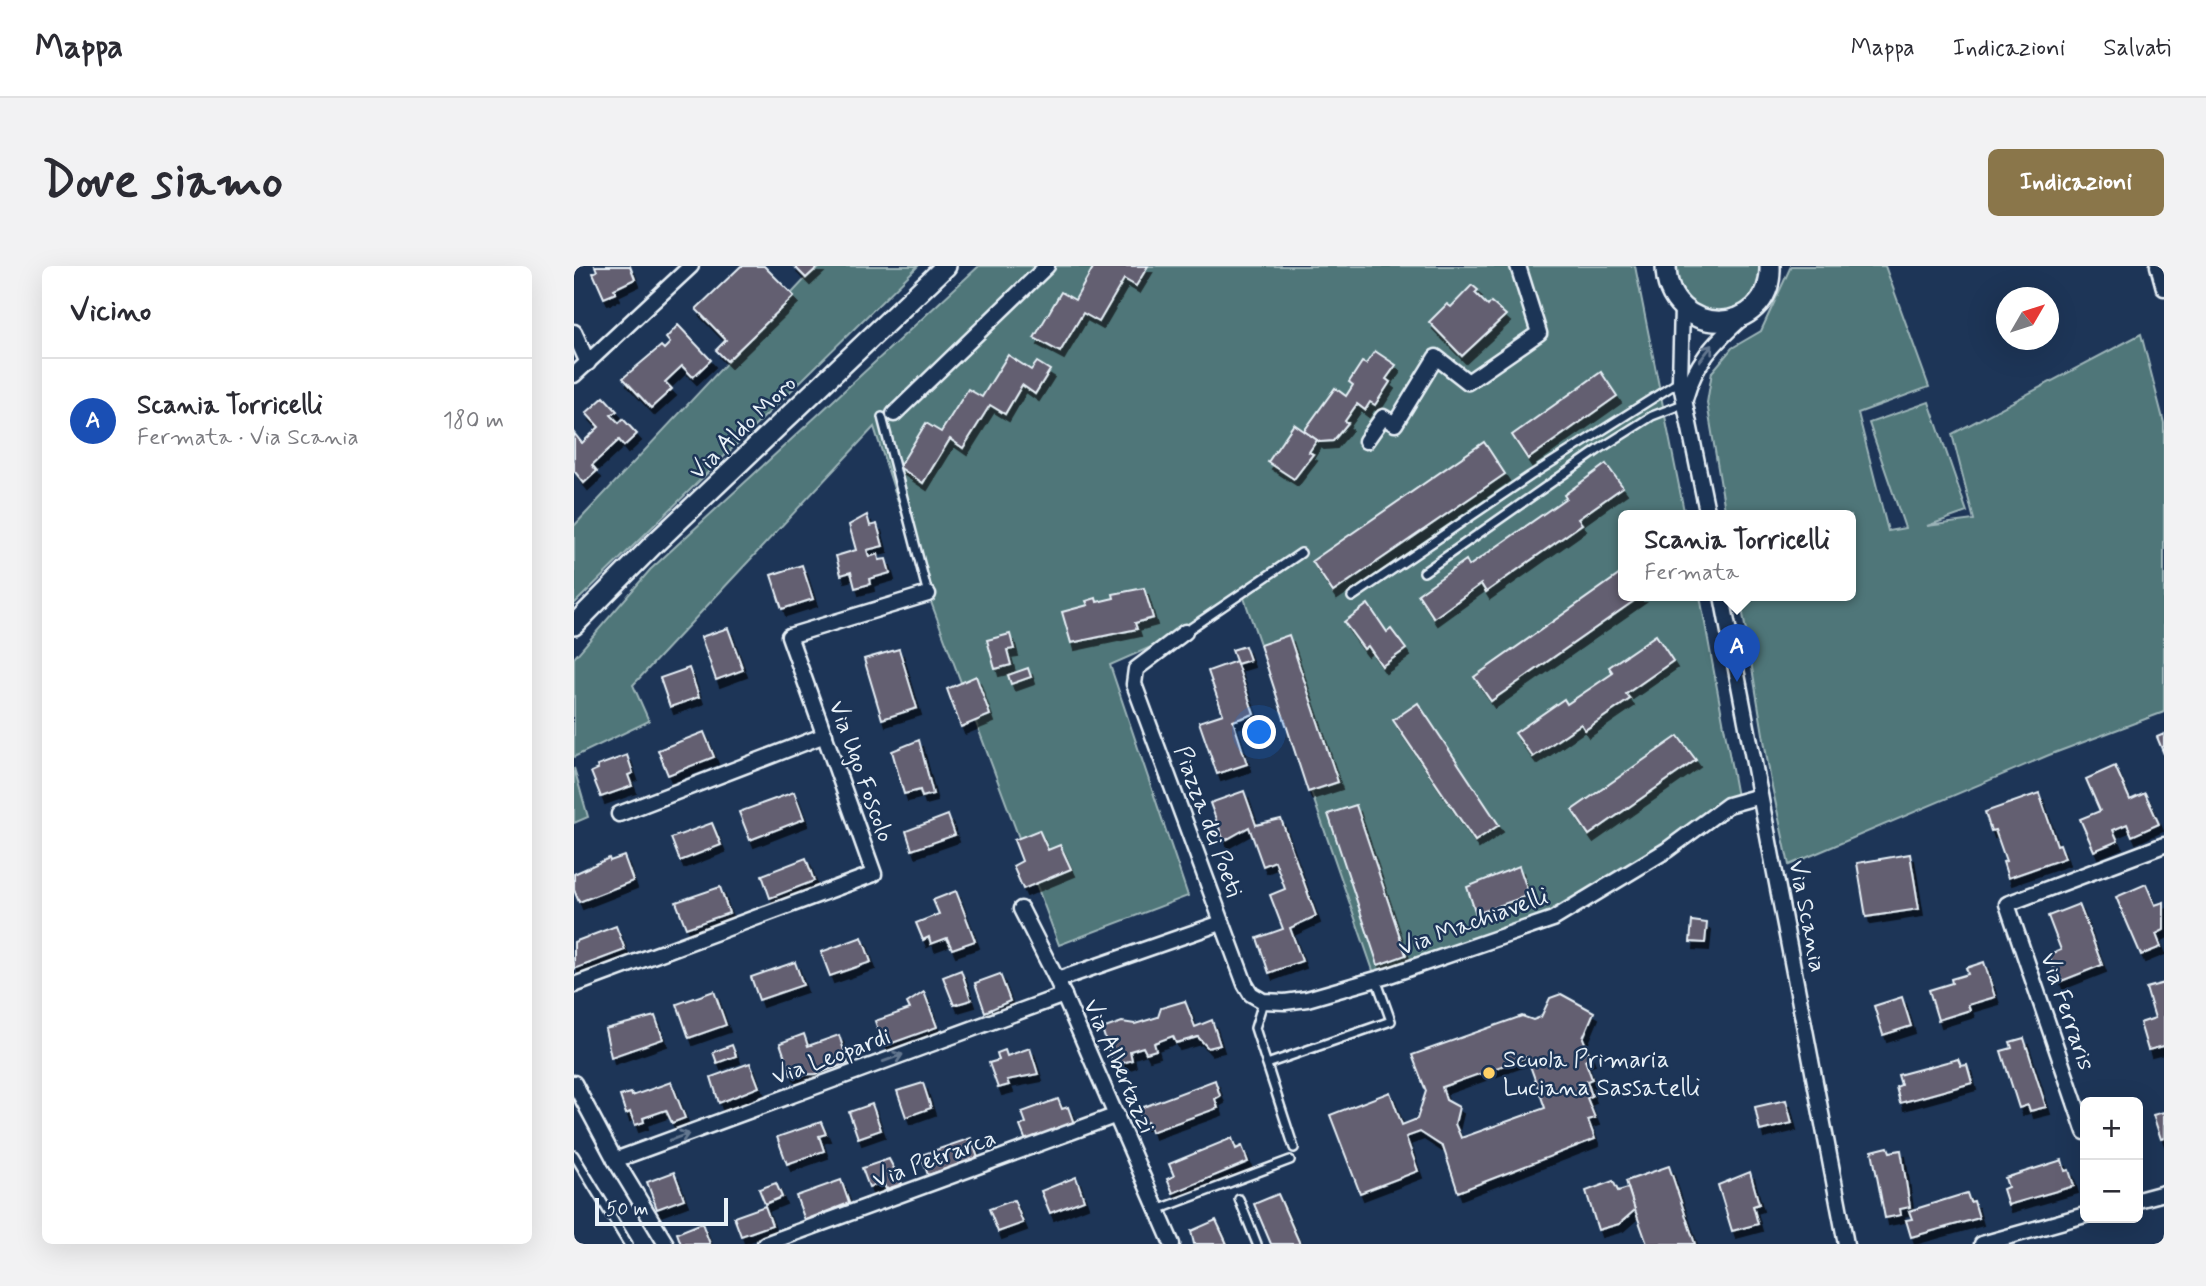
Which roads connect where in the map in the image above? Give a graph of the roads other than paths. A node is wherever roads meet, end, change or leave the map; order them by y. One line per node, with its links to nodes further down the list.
1 (691, 266): 13 (street)
2 (946, 266): 25 (main road, Via Aldo Moro)
3 (1047, 266): 17 (street)
4 (1518, 266): 18 (street)
5 (1666, 266): 10 (main road)
6 (1783, 266): 8 (main road)
7 (2158, 266): 9 (street)
8 (1770, 274): 11 (main road)
9 (2164, 288)
10 (1682, 308): 11 (main road); 15 (street)
11 (1747, 314): 15 (street, one-way to 11)
12 (574, 332): 13 (street)
13 (587, 363): 14 (street)
14 (574, 376)
15 (1687, 377): 16 (street); 23 (lane)
16 (1683, 404): 19 (street); 21 (lane)
17 (888, 415): 22 (lane)
18 (1366, 441)
19 (1707, 510)
20 (1301, 553): 26 (lane)
21 (1424, 572)
22 (928, 594): 27 (street, Via Ugo Foscolo)
23 (1352, 597)
24 (1723, 601): 28 (street, Via Scania)
25 (574, 625)
26 (1185, 632): 32 (street, Piazza dei Poeti)
27 (825, 735): 29 (street); 35 (street, Via Ugo Foscolo)
28 (1760, 796): 33 (street, Via Machiavelli); 56 (street, Via Scania)
29 (619, 814)
30 (2164, 845): 41 (street, Via Ferraris)
31 (1021, 909): 34 (street, Via Albertazzi)
32 (1221, 923): 34 (street, Piazza dei Poeti); 37 (street)
33 (1376, 979): 37 (street, Via Machiavelli); 38 (lane)
34 (1057, 980): 36 (street, Via Albertazzi)
35 (574, 985)
36 (1063, 995): 40 (street, Via Albertazzi); 44 (street, Via Leopardi, one-way to 36)
37 (1263, 1001): 38 (lane)
38 (1267, 1064): 42 (lane)
39 (574, 1083): 44 (street)
40 (1117, 1115): 49 (street, Via Albertazzi); 53 (street, Via Petrarca)
41 (2080, 1117)
42 (1294, 1148)
43 (574, 1155): 51 (lane)
44 (615, 1160): 52 (street)
45 (1290, 1160): 49 (lane)
46 (2164, 1193): 48 (street)
47 (1239, 1199): 55 (lane)
48 (2143, 1199)
49 (1156, 1210): 54 (street, Via Albertazzi)
50 (2080, 1215): 57 (street)
51 (628, 1244)
52 (666, 1244)
53 (765, 1244)
54 (1172, 1244)
55 (1257, 1244)
56 (1846, 1244)
57 (1982, 1244)

